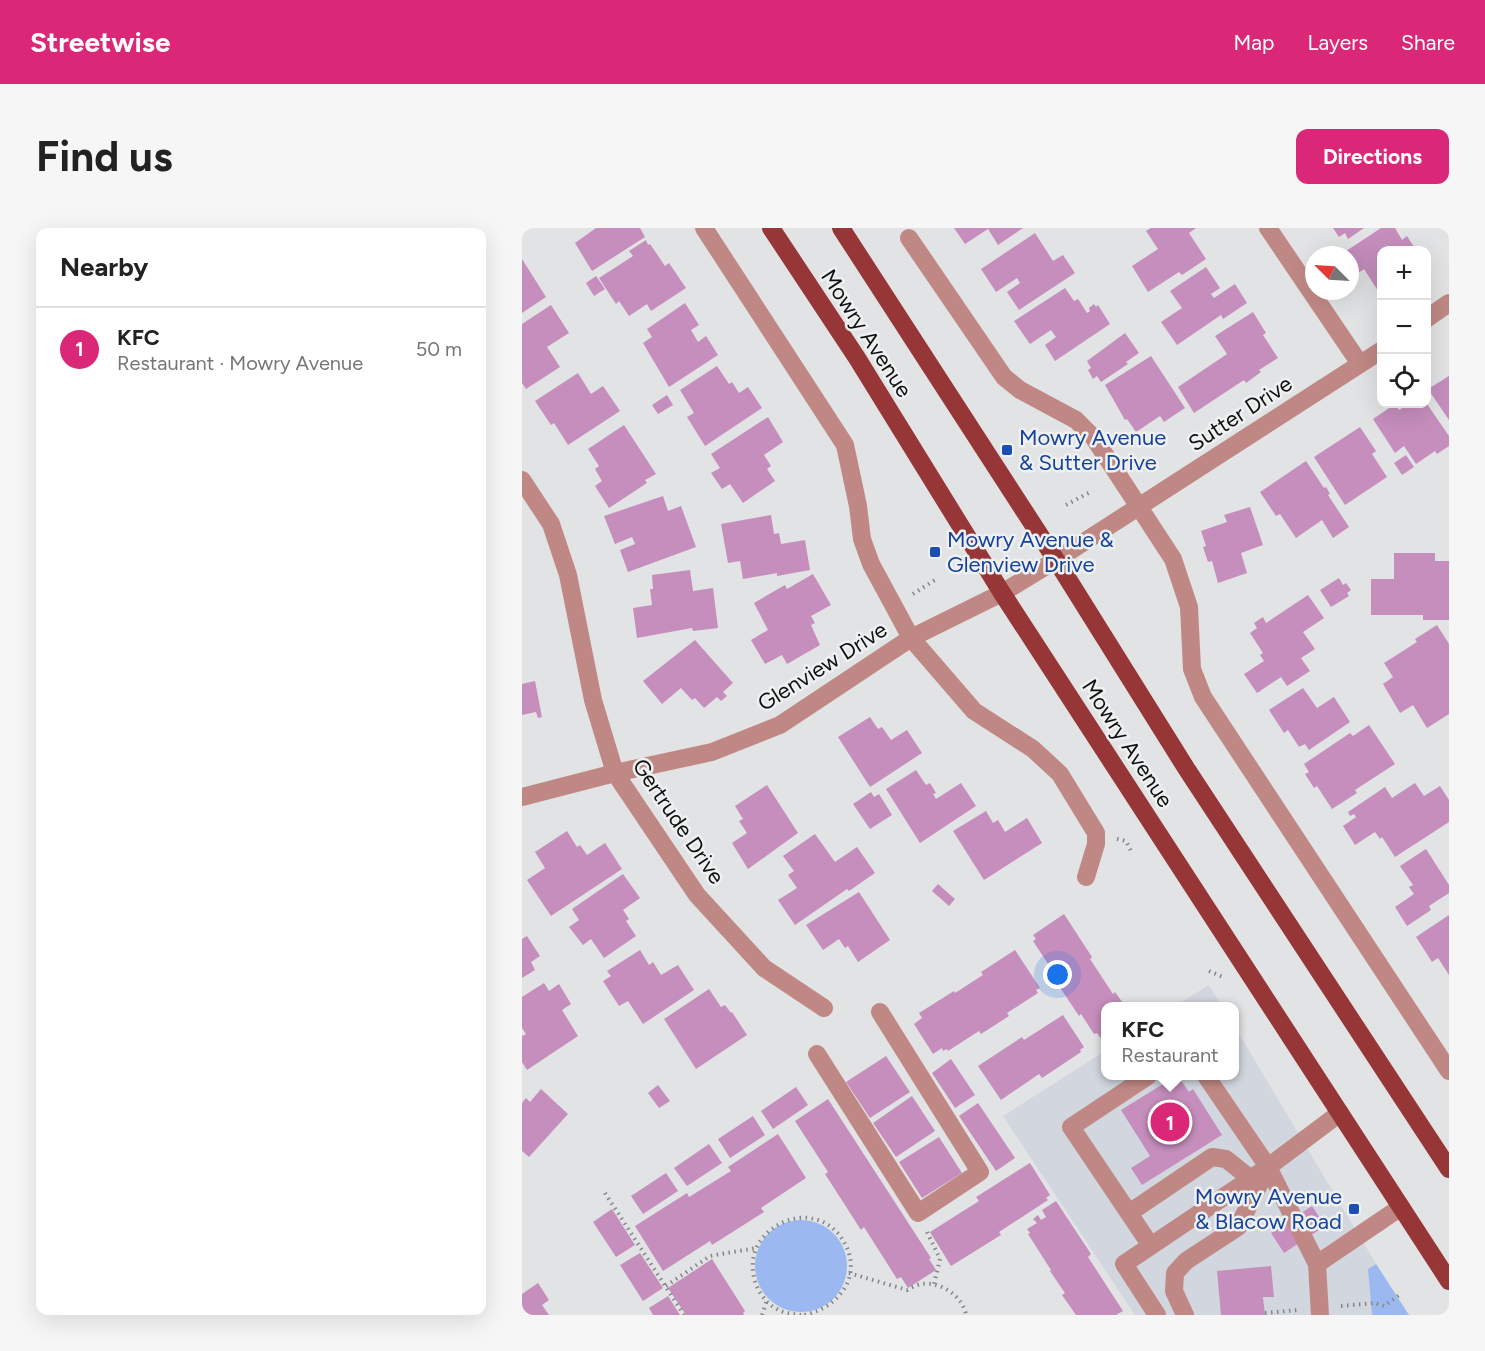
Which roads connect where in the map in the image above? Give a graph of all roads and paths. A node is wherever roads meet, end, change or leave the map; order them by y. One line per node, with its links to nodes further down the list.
1 (704, 228): 18 (street)
2 (771, 228): 16 (main road, Mowry Avenue)
3 (841, 228): 14 (main road, Mowry Avenue)
4 (1268, 228): 9 (street)
5 (909, 238): 13 (street)
6 (1449, 303): 7 (street)
7 (1431, 316)
8 (1377, 353): 9 (street, Sutter Drive)
9 (1360, 364): 13 (street, Sutter Drive)
10 (522, 480): 19 (street, Gertrude Drive)
11 (1092, 491): 12 (path)
12 (1066, 505)
13 (1140, 506): 14 (street, Sutter Drive); 24 (street)
14 (1056, 560): 16 (street, Sutter Drive); 31 (main road, Mowry Avenue)
15 (938, 578): 17 (path)
16 (1002, 592): 18 (street, Glenview Drive); 29 (main road, Mowry Avenue)
17 (913, 594)
18 (911, 638): 19 (street, Glenview Drive); 21 (street)
19 (615, 773): 20 (street, Glenview Drive); 22 (street, Gertrude Drive)
20 (522, 797)
21 (1086, 877)
22 (824, 1008)
23 (880, 1012): 35 (street)
24 (1442, 1044): 26 (street)
25 (817, 1054): 35 (street)
26 (1449, 1071)
27 (1142, 1080): 36 (street)
28 (1209, 1080): 30 (street)
29 (1340, 1113): 30 (street); 34 (main road, Mowry Avenue)
30 (1268, 1167): 32 (street); 39 (street); 50 (street)
31 (1449, 1169)
32 (1251, 1179): 36 (street); 37 (street)
33 (605, 1193): 43 (path)
34 (1401, 1207): 39 (street); 41 (main road, Mowry Avenue)
35 (918, 1213): 42 (path)
36 (1129, 1213): 37 (street)
37 (1151, 1246): 49 (street)
38 (756, 1248): 40 (path); 43 (path); 44 (path)
39 (1317, 1264): 51 (street)
40 (849, 1273): 42 (path); 47 (path)
41 (1449, 1281)
42 (933, 1284): 48 (path)
43 (666, 1286): 45 (path)
44 (767, 1300): 46 (path); 47 (path)
45 (684, 1315)
46 (762, 1315)
47 (803, 1315)
48 (966, 1315)
49 (1157, 1315)
50 (1185, 1315)
51 (1320, 1315)

